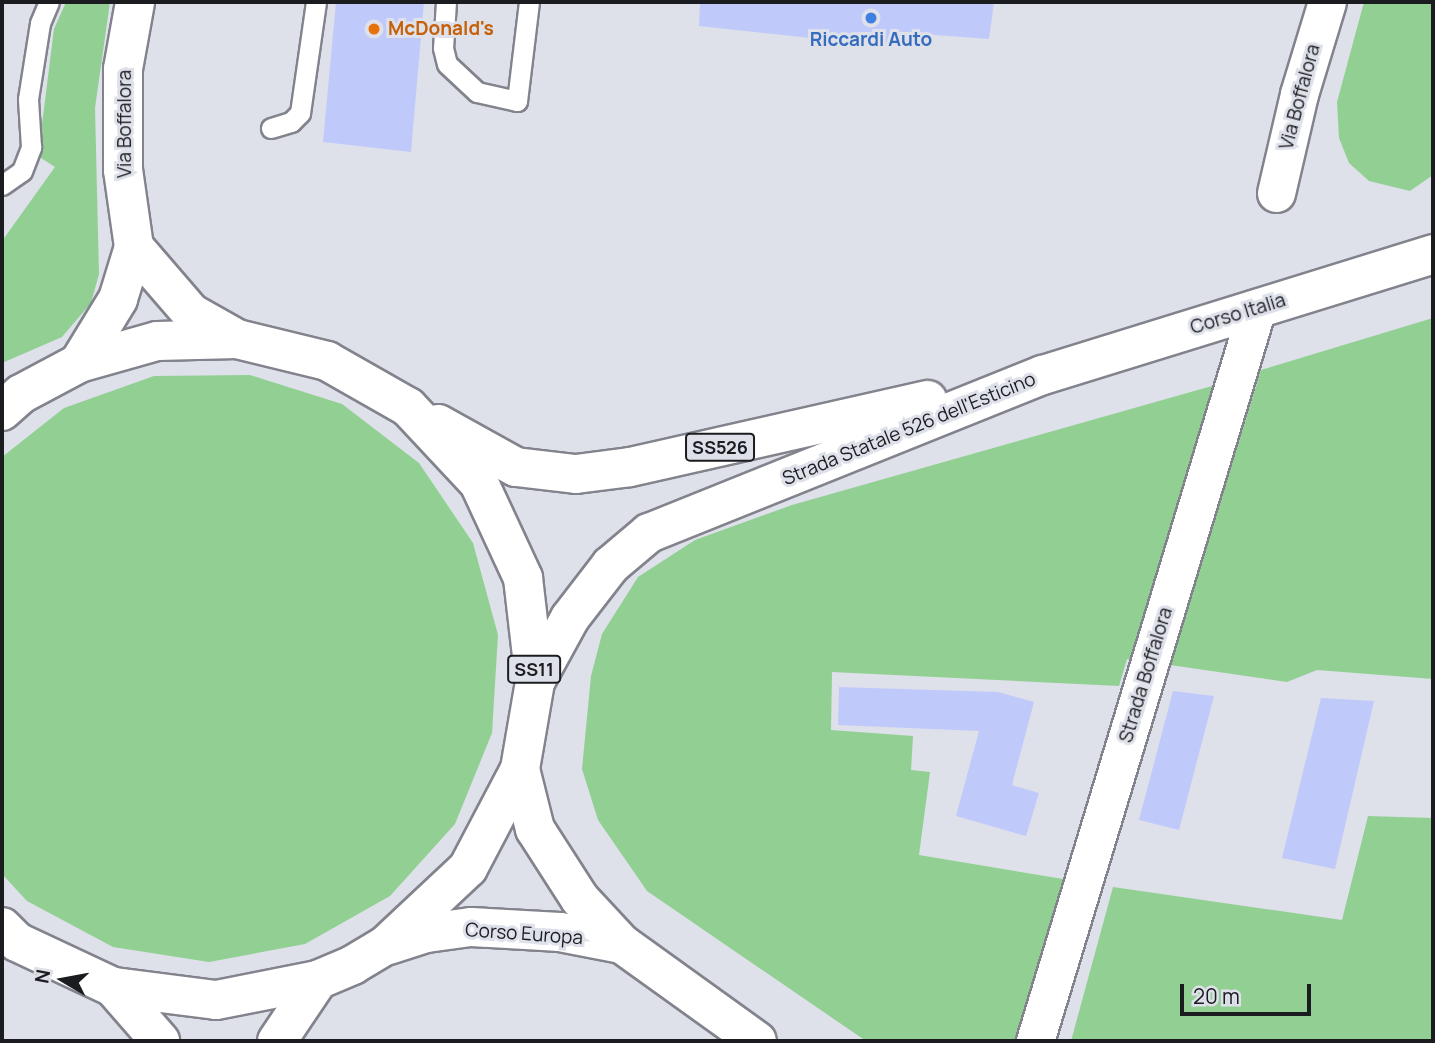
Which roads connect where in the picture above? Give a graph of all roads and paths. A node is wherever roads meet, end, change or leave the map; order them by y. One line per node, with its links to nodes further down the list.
1 (49, 2): 8 (lane)
2 (135, 2): 10 (main road, Via Boffalora)
3 (316, 2): 7 (lane)
4 (446, 2): 5 (lane)
5 (529, 2)
6 (1327, 2): 9 (street, Via Boffalora)
7 (271, 128)
8 (2, 185)
9 (1276, 193)
10 (134, 247): 13 (main road); 14 (main road, Via Boffalora)
11 (1433, 254): 12 (main road, Corso Italia / SS526)
12 (1256, 308): 15 (main road, Corso Italia / SS526); 28 (street, Strada Boffalora)
13 (237, 339): 14 (main road, Corso Europa / SS11); 17 (main road, Corso Europa / SS11)
14 (79, 363): 16 (main road, Corso Europa / SS11)
15 (1043, 375): 17 (main road, Strada Statale 526 dell'Esticino / SS526); 18 (main road, Strada Statale 526 dell'Esticino / SS526)
16 (8, 400)
17 (408, 407): 18 (main road, Corso Europa / SS11)
18 (535, 682): 19 (main road, Corso Europa / SS11)
19 (520, 769): 21 (main road, Corso Europa); 22 (main road, Corso Europa / SS11)
20 (2, 927): 24 (main road, Corso Europa / SS11)
21 (622, 943): 22 (main road, Corso Europa); 27 (main road, Corso Europa)
22 (386, 946): 23 (main road, Corso Europa / SS11)
23 (318, 980): 24 (main road, Corso Europa / SS11); 26 (main road)
24 (113, 987): 25 (main road)
25 (160, 1041)
26 (277, 1041)
27 (758, 1041)
28 (1035, 1041)

